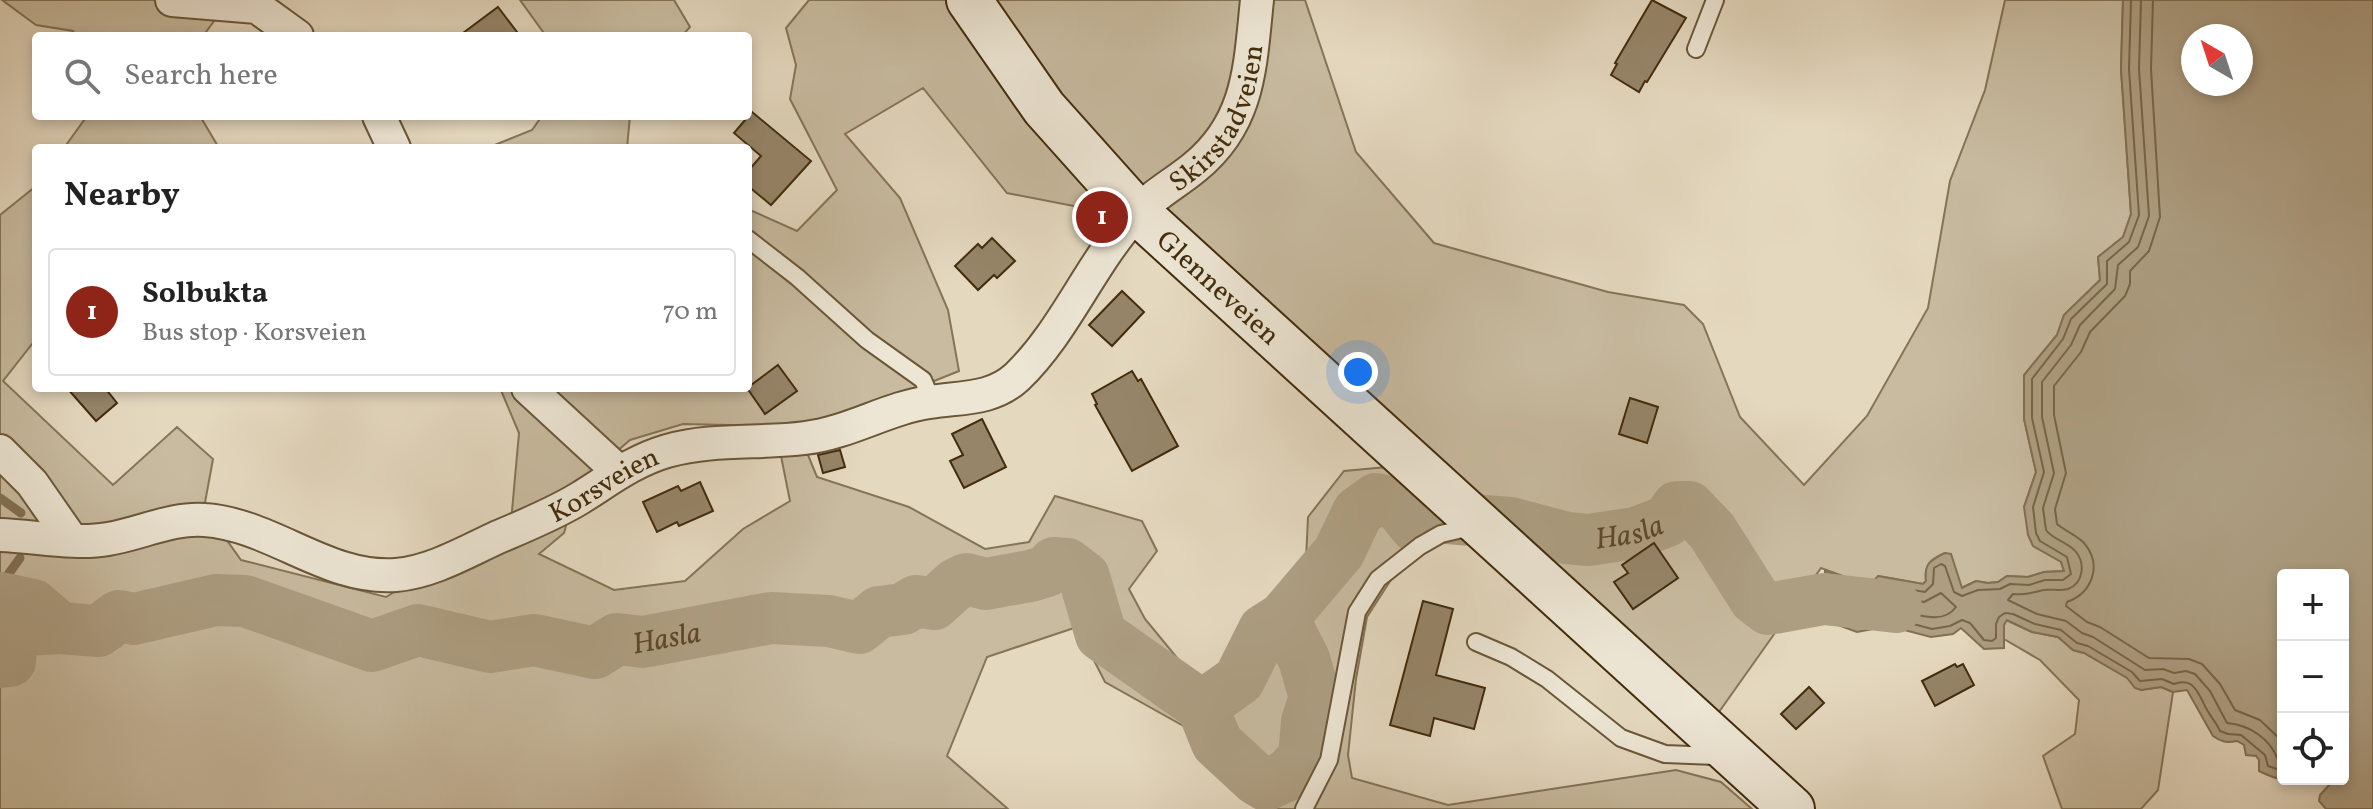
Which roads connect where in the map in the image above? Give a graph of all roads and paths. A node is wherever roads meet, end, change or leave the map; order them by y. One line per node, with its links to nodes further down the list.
1 (172, 0): 5 (street)
2 (969, 0): 9 (main road, Glenneveien)
3 (1257, 0): 9 (street, Skirstadveien)
4 (1715, 0): 6 (lane)
5 (291, 32)
6 (1696, 49)
7 (381, 120): 8 (street)
8 (392, 144)
9 (1137, 212): 12 (street, Korsveien); 15 (main road, Glenneveien)
10 (752, 242): 12 (lane)
11 (532, 392): 14 (street)
12 (932, 401): 14 (street, Korsveien)
13 (0, 451): 17 (street)
14 (618, 471): 17 (street, Korsveien)
15 (1480, 525): 19 (main road); 20 (lane)
16 (0, 535): 17 (street, Korsveien)
17 (71, 539)
18 (1476, 642): 19 (lane)
19 (1722, 746): 21 (main road)
20 (1304, 809)
21 (1792, 809)

